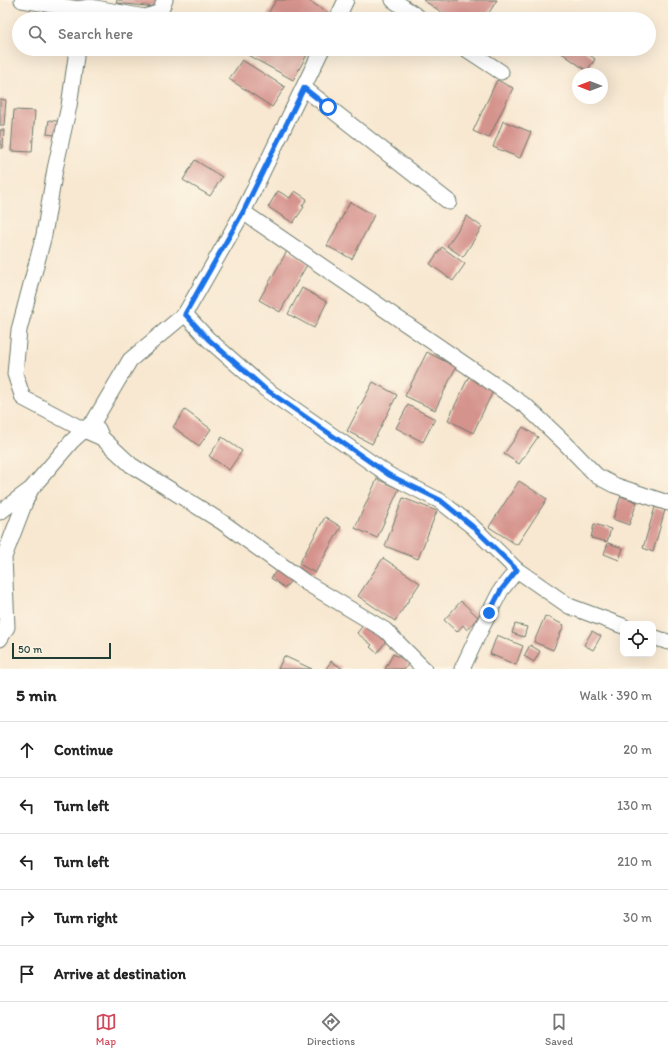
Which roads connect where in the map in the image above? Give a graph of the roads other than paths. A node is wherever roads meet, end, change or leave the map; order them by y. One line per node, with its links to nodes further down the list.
1 (22, 0): 5 (street)
2 (165, 0): 8 (street)
3 (346, 0): 9 (street)
4 (393, 0): 10 (street)
5 (68, 12)
6 (80, 12): 7 (street)
7 (118, 12)
8 (160, 12)
9 (340, 12)
10 (411, 12)
11 (76, 56): 19 (street)
12 (319, 56): 15 (street)
13 (477, 56): 14 (street)
14 (501, 72)
15 (304, 88): 16 (street); 17 (street)
16 (450, 202)
17 (243, 212): 18 (street); 21 (street)
18 (185, 314): 19 (street); 23 (street)
19 (89, 426): 20 (street); 28 (street)
20 (31, 489): 22 (street); 26 (street)
21 (668, 503)
22 (0, 512)
23 (517, 570): 24 (street); 29 (street)
24 (620, 625)
25 (656, 638): 27 (street)
26 (0, 639)
27 (668, 642)
28 (424, 669)
29 (462, 669)

